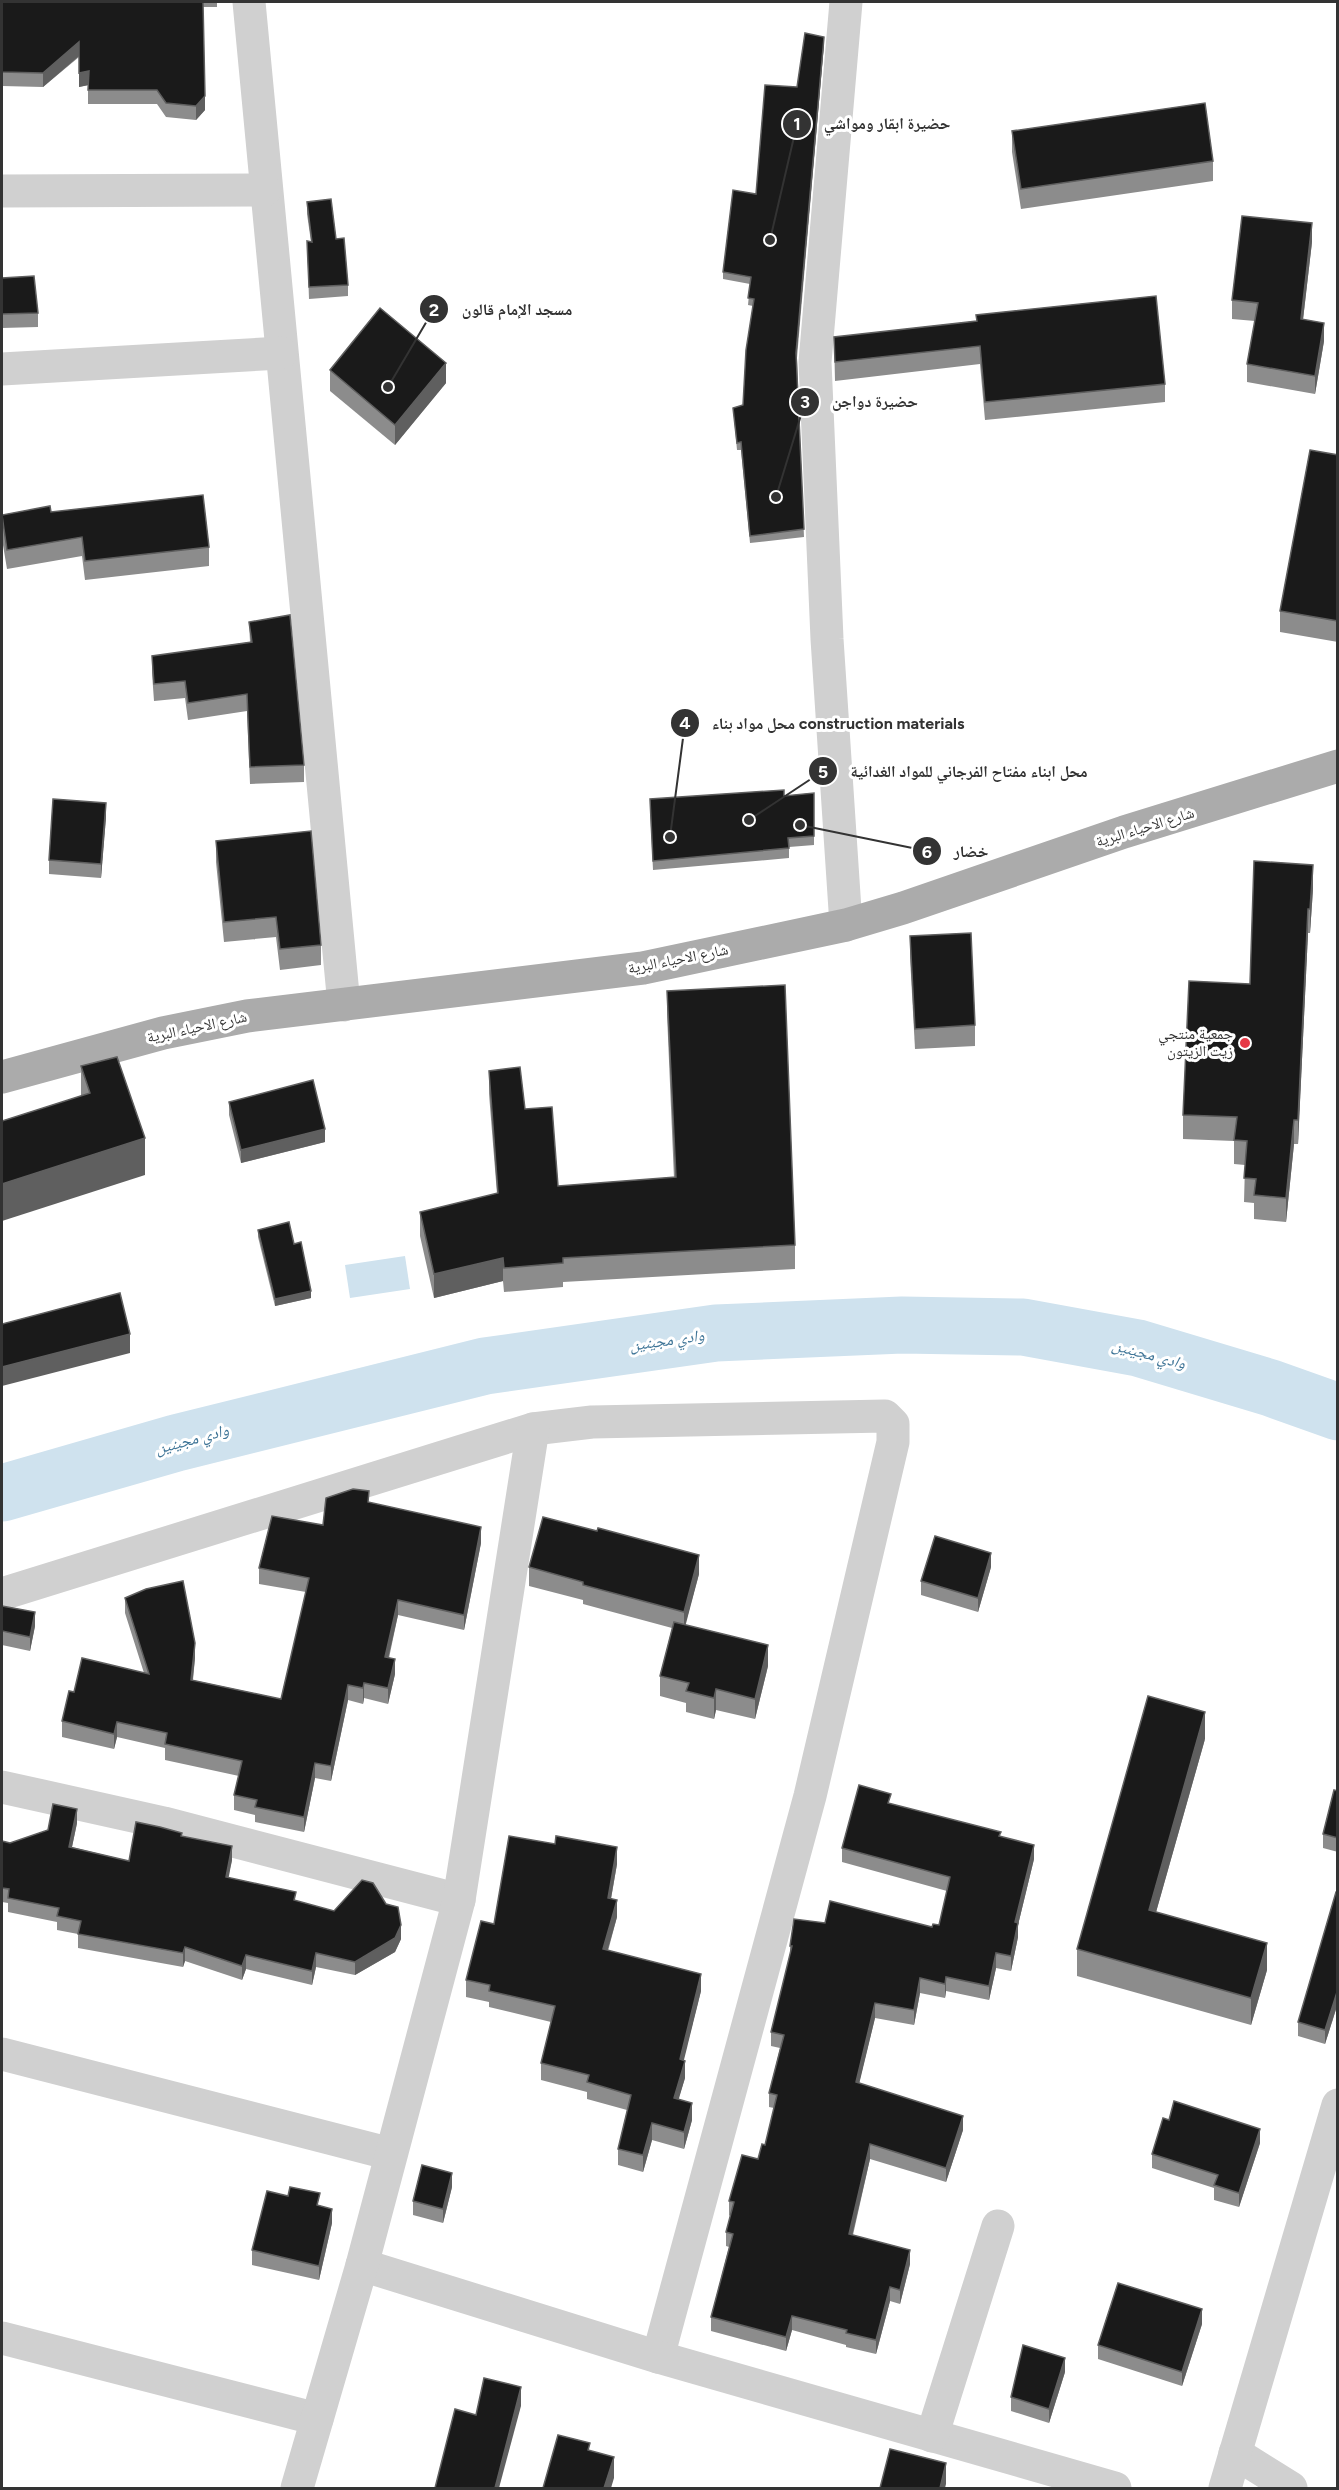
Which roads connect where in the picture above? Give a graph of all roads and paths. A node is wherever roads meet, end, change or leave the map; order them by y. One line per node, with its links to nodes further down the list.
1 (249, 2): 4 (street)
2 (846, 2): 8 (street)
3 (2, 190): 4 (street)
4 (265, 190): 5 (street)
5 (281, 353): 6 (street); 9 (street)
6 (2, 369)
7 (1338, 766): 8 (main road, شارع الاحياء البرية)
8 (846, 925): 9 (main road, شارع الاحياء البرية)
9 (344, 1005): 10 (main road, شارع الاحياء البرية)
10 (2, 1077)
11 (533, 1429): 12 (street); 14 (street); 21 (street)
12 (2, 1594)
13 (2, 1787): 14 (street)
14 (459, 1899): 17 (street)
15 (2, 2054): 17 (street)
16 (1338, 2104): 24 (street)
17 (391, 2154): 19 (street)
18 (998, 2226): 23 (street)
19 (362, 2265): 21 (street); 22 (street)
20 (2, 2338): 22 (street)
21 (658, 2357): 23 (street)
22 (317, 2419): 25 (street)
23 (932, 2436): 26 (street)
24 (1235, 2453): 27 (street); 28 (street)
25 (297, 2488)
26 (1115, 2488)
27 (1225, 2488)
28 (1291, 2488)

